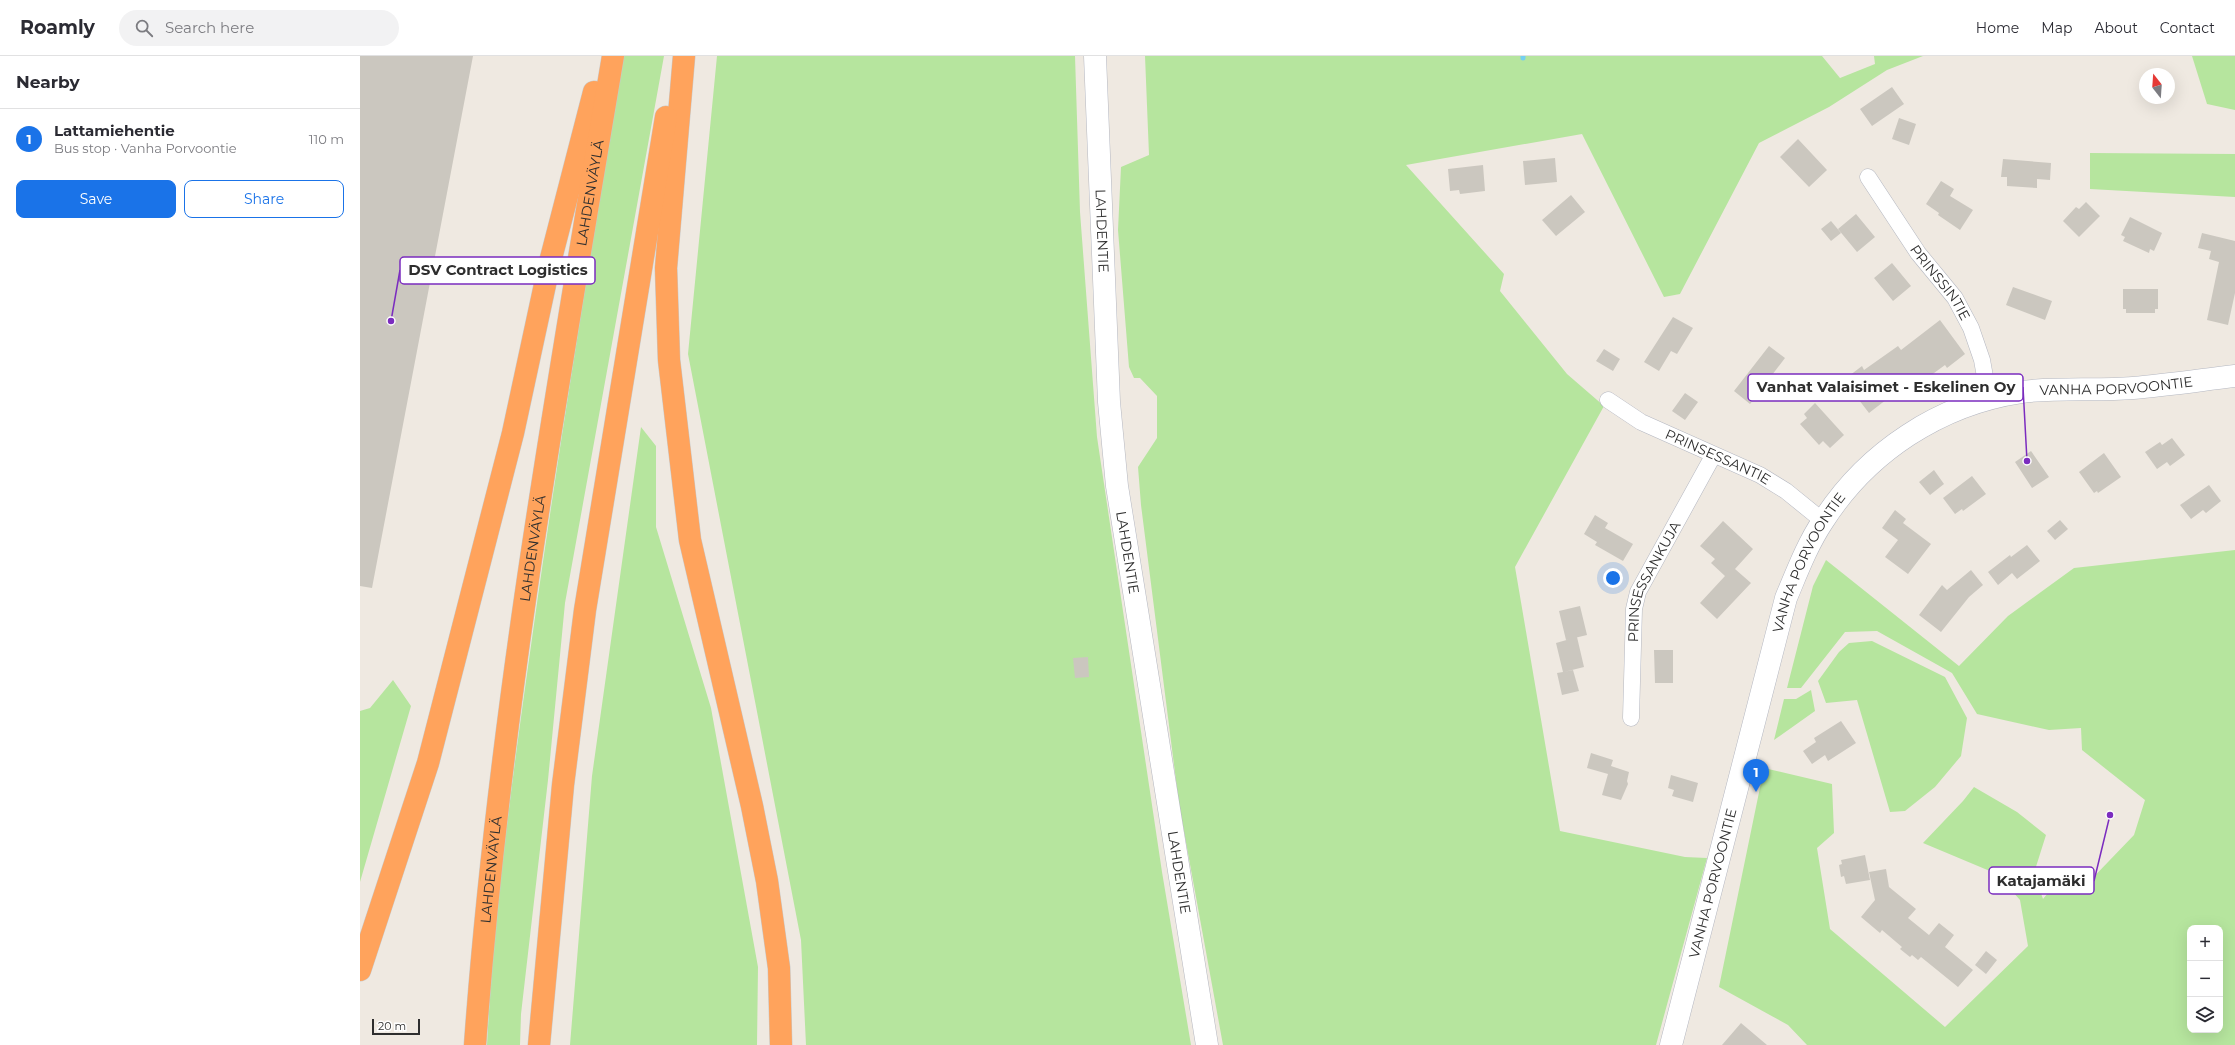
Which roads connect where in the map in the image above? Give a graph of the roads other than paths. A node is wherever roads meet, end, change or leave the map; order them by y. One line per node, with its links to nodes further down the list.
1 (604, 56): 13 (highway)
2 (613, 56): 14 (highway, LAHDENVÄYLÄ)
3 (676, 56): 15 (highway)
4 (684, 56): 16 (highway)
5 (1095, 56): 17 (street, LAHDENTIE)
6 (1868, 177): 8 (street, PRINSSINTIE)
7 (2235, 376): 8 (street, VANHA PORVOONTIE)
8 (1988, 398): 11 (street, VANHA PORVOONTIE)
9 (1608, 400): 10 (street, PRINSESSANTIE)
10 (1713, 456): 11 (street, PRINSESSANTIE); 12 (street, PRINSESSANKUJA)
11 (1823, 521): 18 (street, VANHA PORVOONTIE)
12 (1631, 718)
13 (360, 970)
14 (475, 1045)
15 (539, 1045)
16 (781, 1045)
17 (1208, 1045)
18 (1671, 1045)

